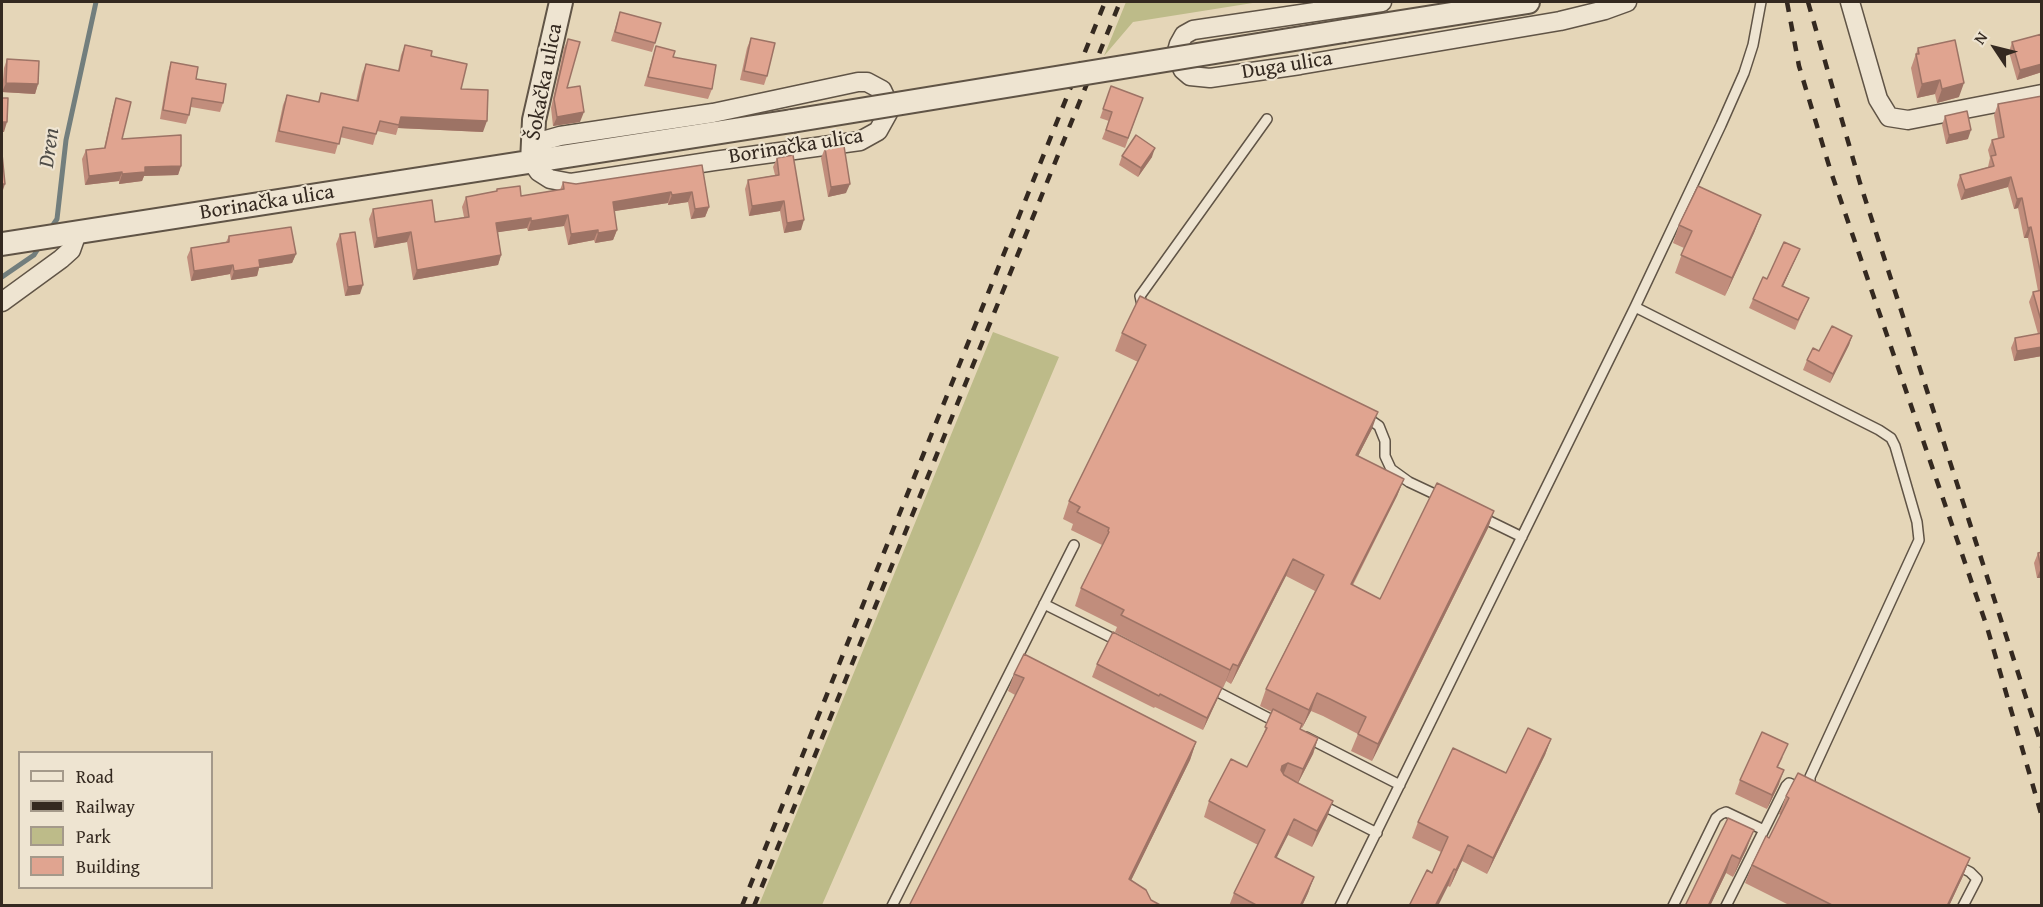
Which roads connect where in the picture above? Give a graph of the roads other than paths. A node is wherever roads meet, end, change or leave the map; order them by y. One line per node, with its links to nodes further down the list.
1 (561, 2): 11 (street, Šokačka ulica)
2 (1382, 2): 7 (street, Duga ulica)
3 (1527, 2): 10 (street, Duga ulica, bridge)
4 (1627, 2): 7 (street, Duga ulica)
5 (1761, 2): 15 (lane)
6 (1851, 2): 8 (street)
7 (1319, 6)
8 (2042, 94)
9 (1267, 119): 16 (lane)
10 (792, 121): 11 (street, Borinačka ulica)
11 (532, 155): 11 (street, Borinačka ulica); 12 (street, Borinačka ulica)
12 (70, 234): 13 (street, Borinačka ulica); 14 (street)
13 (2, 244)
14 (2, 302)
15 (1635, 307): 20 (lane); 28 (lane)
16 (1149, 312)
17 (1360, 413): 18 (lane)
18 (1450, 502)
19 (1471, 512): 20 (lane)
20 (1522, 537): 27 (lane)
21 (1074, 545): 22 (lane)
22 (1044, 604): 23 (lane); 34 (lane)
23 (1128, 646)
24 (1202, 684): 25 (lane)
25 (1285, 726)
26 (1296, 732): 27 (lane)
27 (1401, 785): 32 (lane)
28 (1810, 792): 29 (lane); 31 (lane)
29 (1821, 797)
30 (1314, 801): 32 (lane)
31 (1764, 830): 36 (lane); 37 (lane)
32 (1377, 833): 35 (lane)
33 (1948, 861): 38 (lane)
34 (892, 906)
35 (1340, 906)
36 (1673, 906)
37 (1726, 906)
38 (1963, 906)

